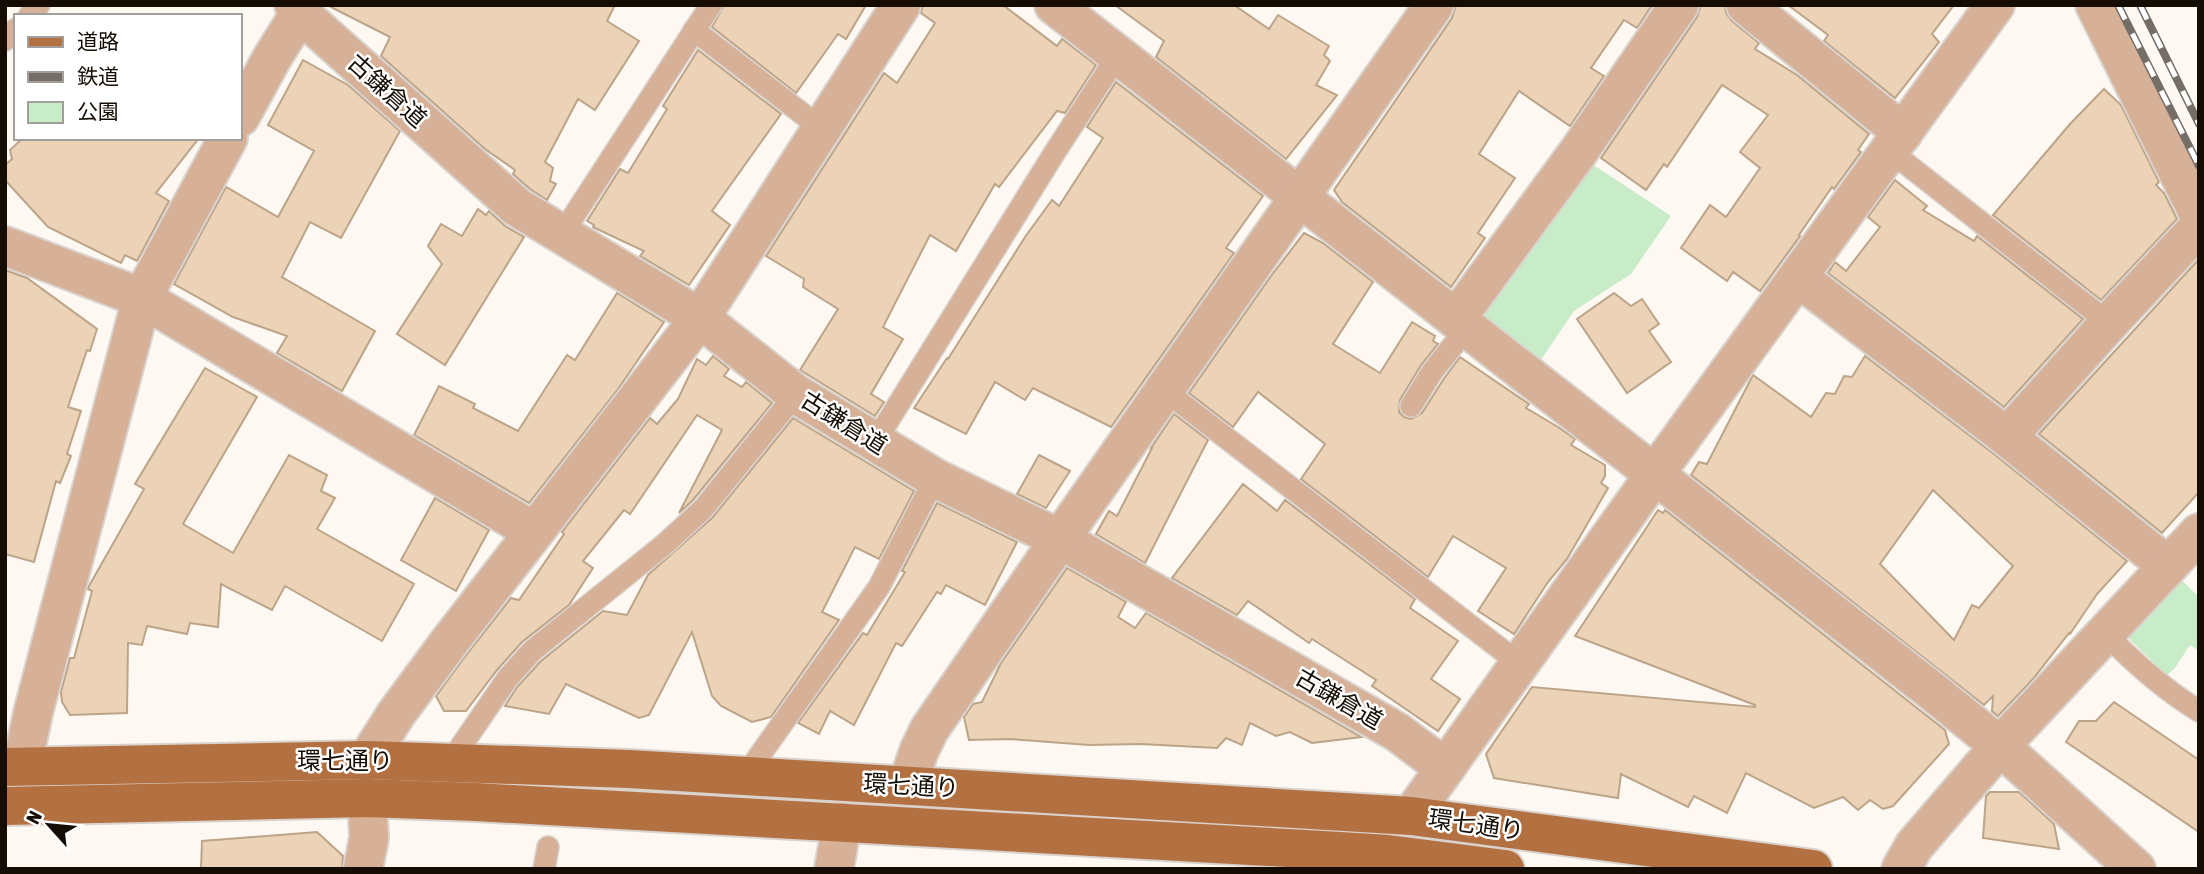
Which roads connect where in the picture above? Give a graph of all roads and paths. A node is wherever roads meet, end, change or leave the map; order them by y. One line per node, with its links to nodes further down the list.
1 (711, 5): 10 (lane)
2 (901, 5): 13 (street)
3 (1054, 5): 11 (street)
4 (1434, 5): 16 (street)
5 (1679, 5): 24 (street)
6 (1746, 5): 15 (street)
7 (1995, 5): 15 (street)
8 (2095, 5): 17 (street)
9 (297, 9): 12 (street); 19 (street, 古鎌倉道)
10 (694, 30): 13 (lane); 19 (lane)
11 (1118, 55): 16 (street); 30 (lane)
12 (242, 113)
13 (822, 129): 23 (street)
14 (227, 140): 22 (street)
15 (1896, 142): 21 (street); 25 (lane)
16 (1299, 198): 24 (street); 26 (street)
17 (2199, 215)
18 (2199, 227): 25 (street)
19 (562, 234): 23 (street, 古鎌倉道)
20 (5, 246): 22 (street)
21 (1799, 278): 29 (street); 31 (street)
22 (142, 298): 33 (street); 43 (street)
23 (700, 318): 27 (street, 古鎌倉道); 33 (street)
24 (1461, 323): 28 (lane); 31 (street)
25 (2109, 323): 29 (street)
26 (1164, 390): 35 (street); 38 (lane)
27 (796, 394): 30 (street, 古鎌倉道); 42 (lane)
28 (1411, 406)
29 (2007, 437): 36 (street)
30 (875, 442): 32 (street, 古鎌倉道)
31 (1655, 474): 38 (street); 40 (street)
32 (935, 478): 35 (street, 古鎌倉道); 45 (lane)
33 (533, 531): 41 (street)
34 (2199, 533): 36 (street)
35 (1060, 539): 44 (street, 古鎌倉道); 46 (street)
36 (2168, 566): 37 (street)
37 (2106, 634): 39 (lane); 40 (street)
38 (1520, 664): 44 (street)
39 (2199, 711)
40 (2000, 746): 59 (street); 60 (street)
41 (367, 760): 42 (main road, 環七通り); 43 (main road, 環七通り)
42 (451, 761): 45 (main road, 環七通り)
43 (11, 764)
44 (1445, 768): 50 (street)
45 (745, 776): 46 (main road, 環七通り)
46 (907, 786): 50 (main road, 環七通り)
47 (367, 798): 48 (main road, 環七通り); 52 (main road, 環七通り); 54 (street)
48 (56, 805): 49 (main road, 環七通り); 51 (main road)
49 (5, 806)
50 (1411, 816): 58 (main road, 環七通り)
51 (5, 822)
52 (842, 822): 56 (street); 57 (main road, 環七通り)
53 (548, 847): 55 (lane)
54 (363, 869)
55 (544, 869)
56 (834, 869)
57 (1505, 869)
58 (1813, 869)
59 (1901, 869)
60 (2136, 869)

